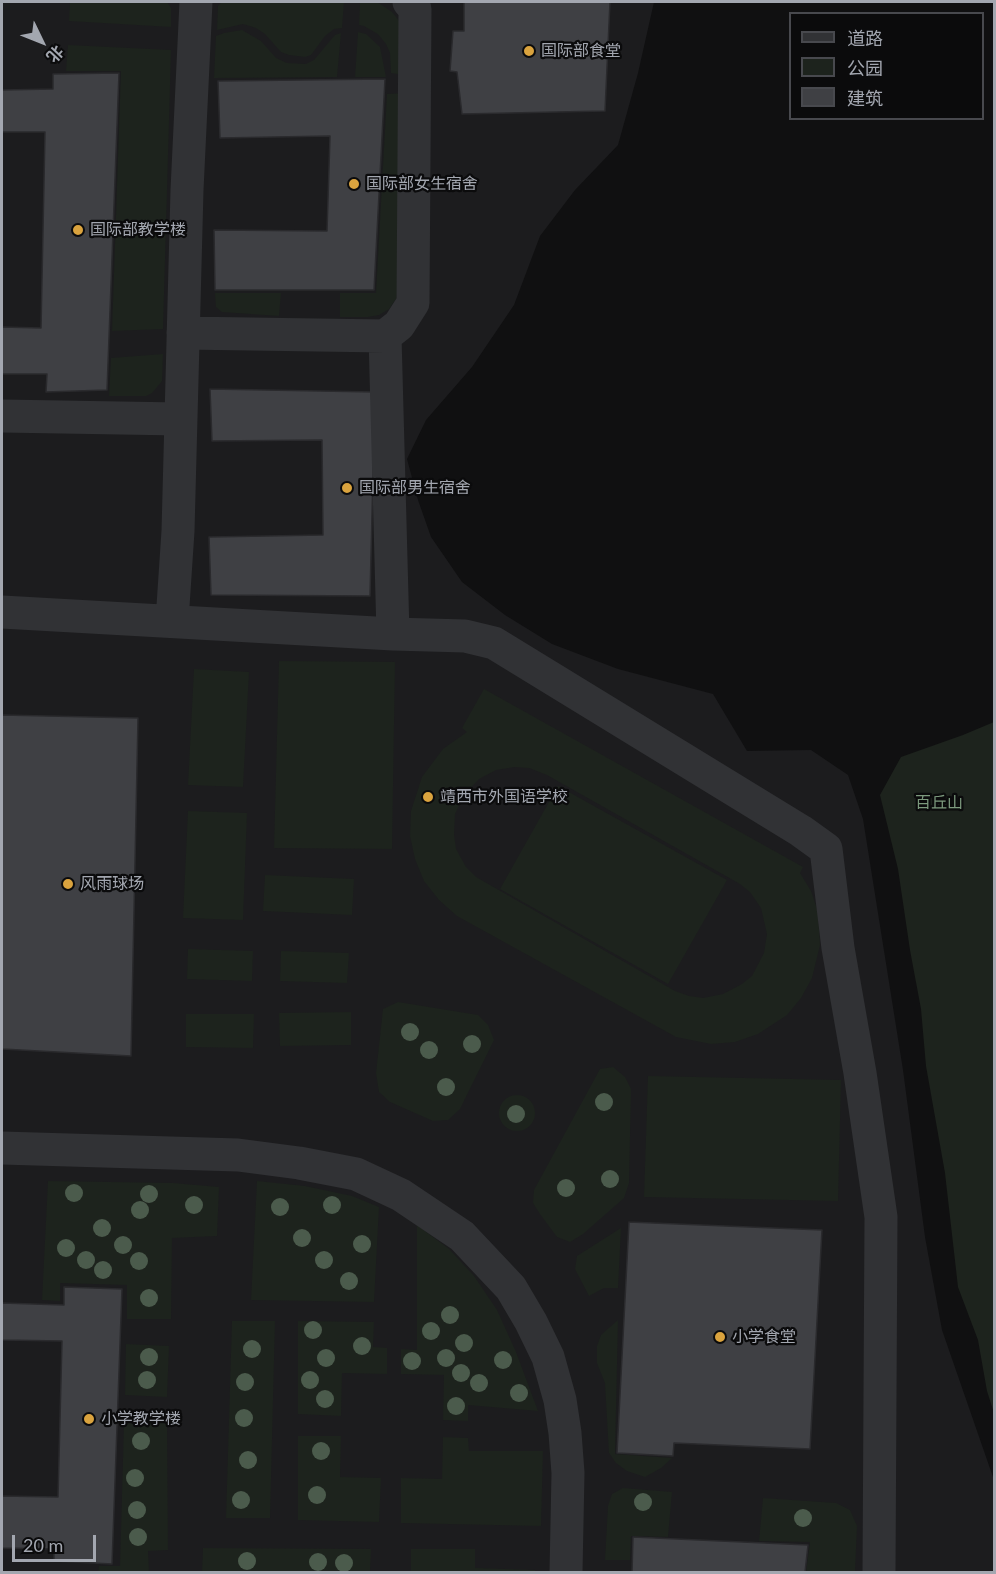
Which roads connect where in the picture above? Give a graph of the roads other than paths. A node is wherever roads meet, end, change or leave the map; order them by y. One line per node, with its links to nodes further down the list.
1 (196, 2): 3 (lane)
2 (409, 2): 4 (lane)
3 (183, 333): 4 (lane); 6 (lane)
4 (385, 336): 9 (lane)
5 (2, 417): 6 (lane)
6 (180, 419): 8 (lane)
7 (2, 612): 8 (lane)
8 (172, 621): 9 (lane)
9 (393, 634): 12 (lane)
10 (2, 1148): 11 (lane)
11 (566, 1572)
12 (879, 1572)

